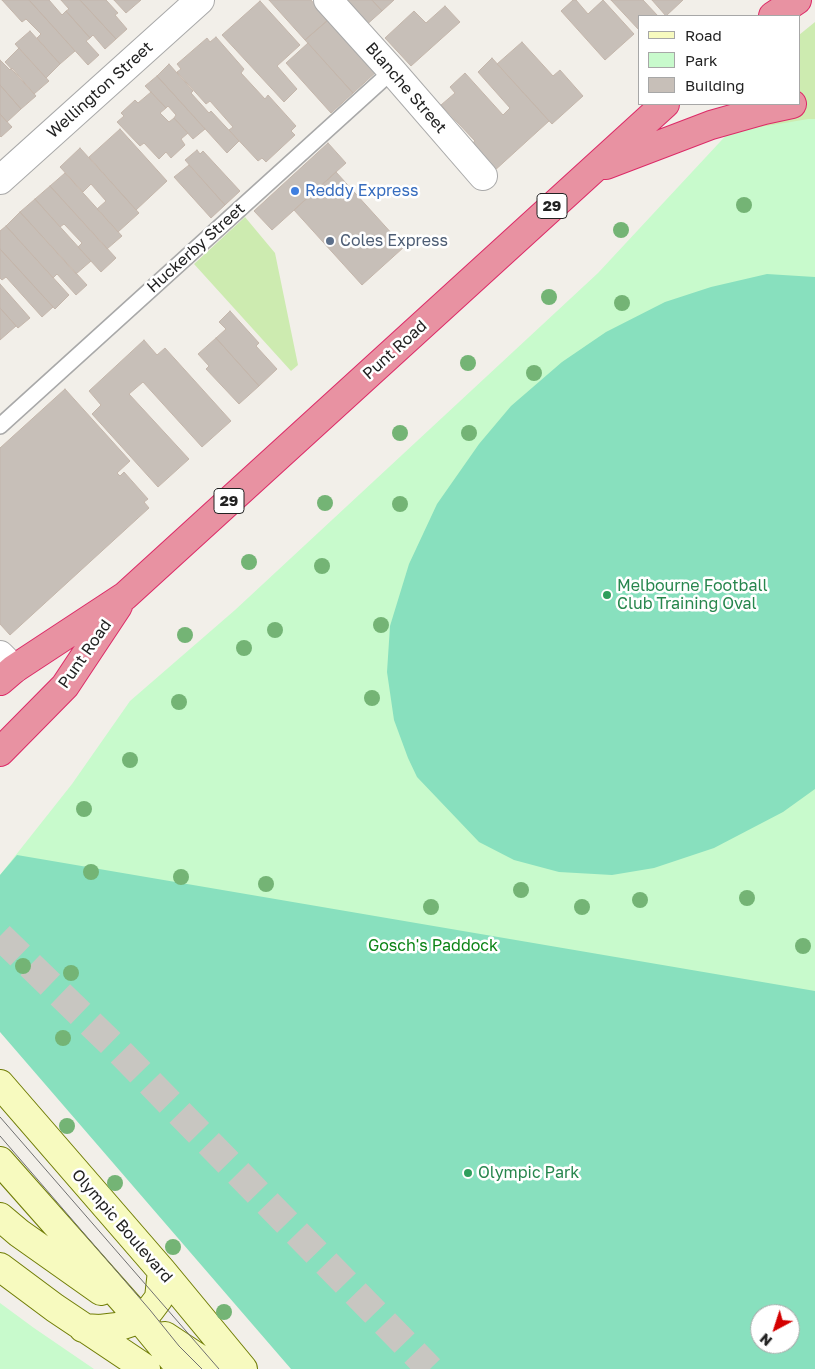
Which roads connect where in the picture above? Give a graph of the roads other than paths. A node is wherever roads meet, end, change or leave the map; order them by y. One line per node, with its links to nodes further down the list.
1 (200, 0): 14 (street, Wellington Street)
2 (328, 0): 7 (street, Blanche Street)
3 (774, 0): 5 (highway)
4 (797, 0): 6 (highway)
5 (759, 15)
6 (774, 15)
7 (392, 71): 13 (street, Blanche Street); 15 (lane, Huckerby Street)
8 (815, 101): 9 (highway)
9 (800, 103)
10 (664, 105): 12 (highway, Punt Road / 29)
11 (787, 105): 12 (highway)
12 (590, 171): 16 (highway, Punt Road / 29)
13 (483, 176)
14 (0, 180)
15 (0, 426)
16 (125, 596): 17 (highway, Punt Road / 29); 18 (highway, Punt Road / 29)
17 (5, 668)
18 (0, 752)
19 (0, 1084): 23 (main road, Olympic Boulevard)
20 (0, 1161): 24 (main road)
21 (0, 1216): 24 (main road)
22 (0, 1268): 25 (main road)
23 (162, 1271): 24 (main road); 29 (main road, Olympic Boulevard)
24 (139, 1318): 25 (main road); 27 (main road); 28 (main road)
25 (83, 1328): 26 (main road)
26 (146, 1369)
27 (181, 1369)
28 (215, 1369)
29 (243, 1369)

